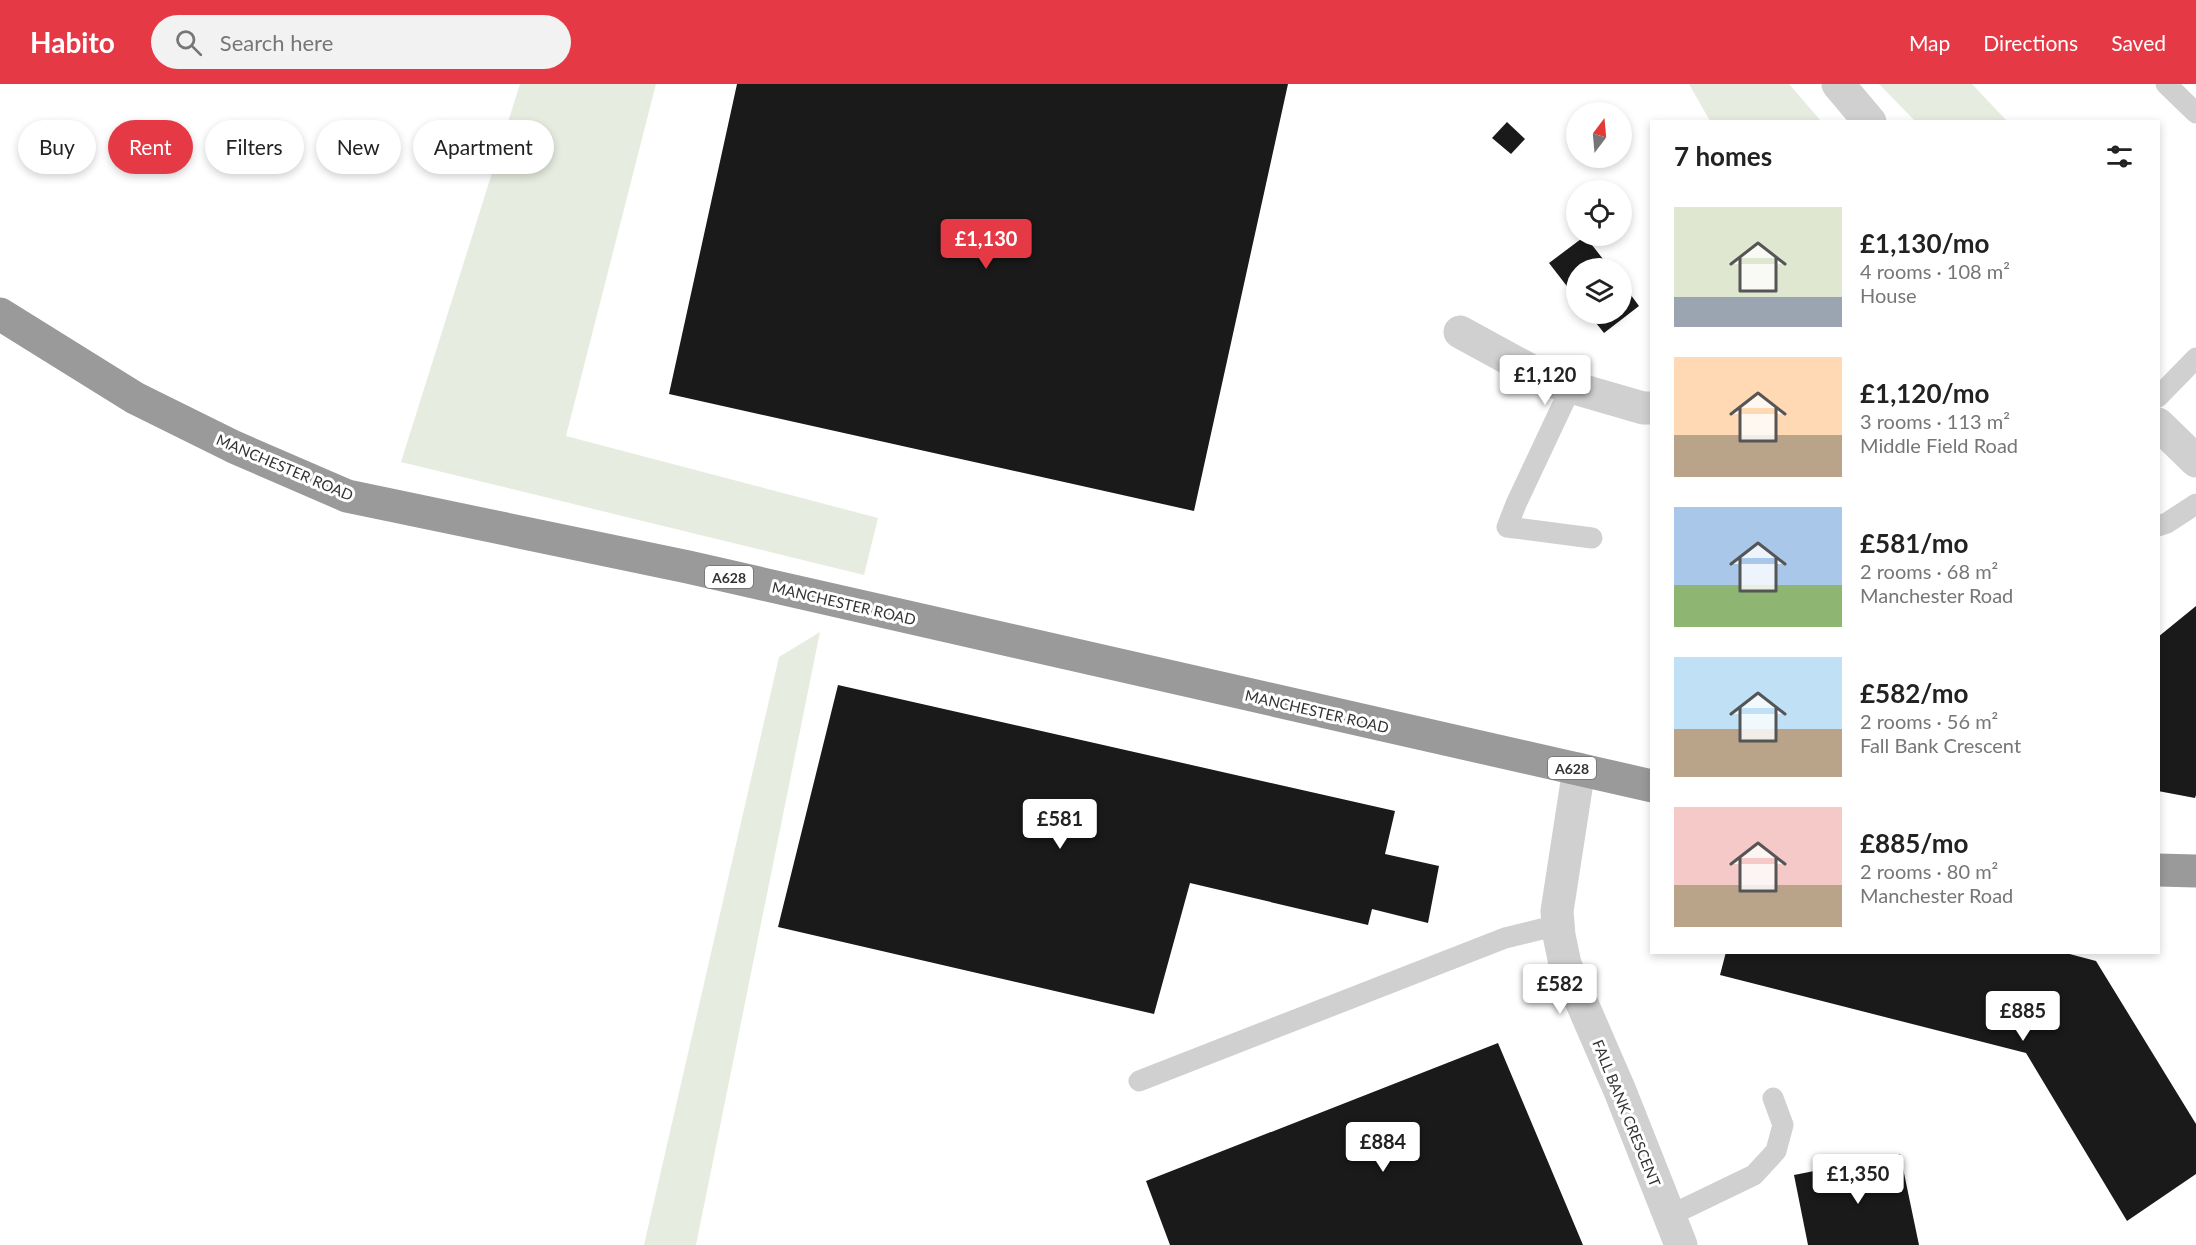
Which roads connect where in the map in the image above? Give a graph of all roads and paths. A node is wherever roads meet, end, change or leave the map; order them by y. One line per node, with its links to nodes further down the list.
1 (1838, 84): 4 (street)
2 (2166, 84): 3 (lane)
3 (2196, 113)
4 (1868, 120)
5 (0, 314): 16 (highway, MANCHESTER ROAD / A628)
6 (1460, 332): 8 (street)
7 (2196, 358): 9 (lane)
8 (1571, 387): 10 (street); 15 (lane)
9 (2160, 395)
10 (1650, 408)
11 (2160, 426): 12 (street)
12 (2196, 461)
13 (2196, 504): 14 (lane)
14 (2160, 526)
15 (1592, 538)
16 (1579, 769): 17 (highway, MANCHESTER ROAD / A628); 20 (street, FALL BANK CRESCENT)
17 (1650, 786)
18 (2160, 870): 19 (highway)
19 (2196, 872)
20 (1558, 925): 21 (lane); 23 (street, FALL BANK CRESCENT)
21 (1139, 1081)
22 (1773, 1098): 23 (lane)
23 (1675, 1231)

